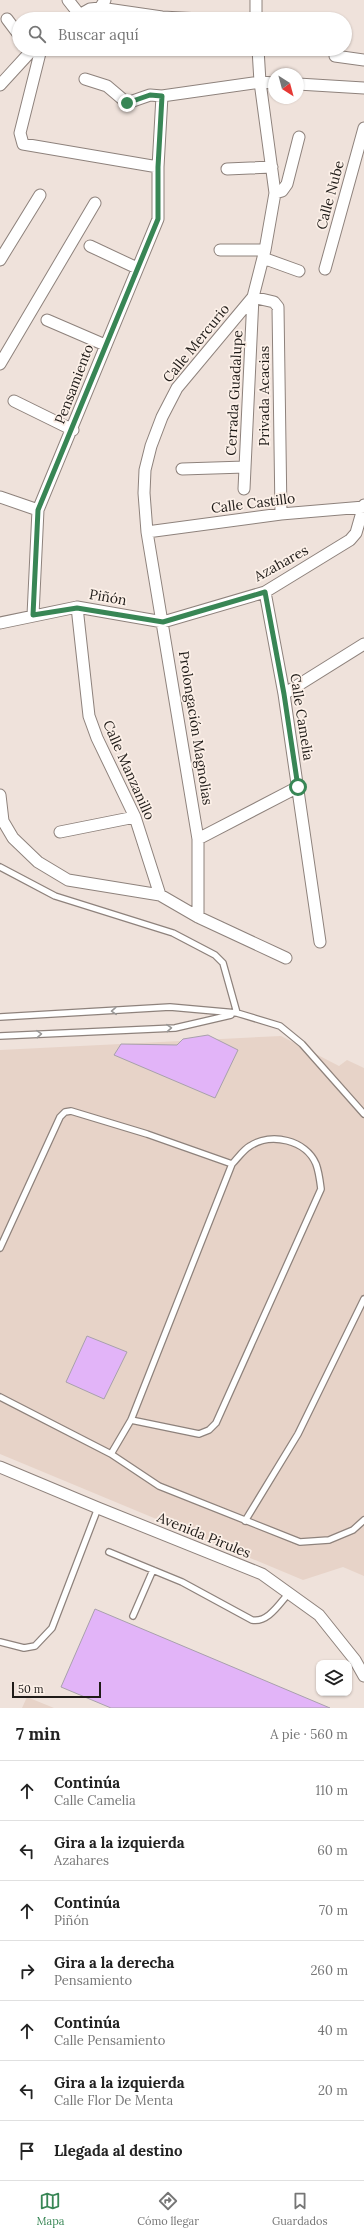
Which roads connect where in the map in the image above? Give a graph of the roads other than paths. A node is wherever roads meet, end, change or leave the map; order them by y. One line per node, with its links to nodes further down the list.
1 (68, 0): 4 (street)
2 (256, 0): 7 (street)
3 (103, 4): 5 (street); 6 (street)
4 (73, 12)
5 (84, 12)
6 (139, 12)
7 (256, 12)
8 (7, 19): 9 (street)
9 (12, 26)
10 (28, 56): 19 (street)
11 (33, 56): 24 (street)
12 (258, 56): 16 (street, Calle Mercurio)
13 (335, 56): 14 (street)
14 (364, 60)
15 (85, 79): 21 (street)
16 (260, 82): 17 (street); 21 (street); 25 (street, Calle Mercurio)
17 (268, 83)
18 (304, 84): 20 (street)
19 (0, 85)
20 (364, 88)
21 (162, 96): 24 (street, Pensamiento)
22 (364, 128): 35 (street, Calle Nube)
23 (298, 137): 27 (street)
24 (158, 167): 34 (street, Pensamiento)
25 (272, 167): 26 (street); 27 (street, Calle Mercurio)
26 (228, 169)
27 (275, 193): 32 (street, Calle Mercurio)
28 (40, 195): 33 (street)
29 (95, 203): 40 (street)
30 (90, 246): 34 (street)
31 (220, 250): 32 (street)
32 (264, 254): 36 (street); 37 (street, Calle Mercurio)
33 (0, 260)
34 (137, 268): 39 (street, Pensamiento)
35 (325, 269)
36 (299, 271)
37 (253, 297): 43 (street, Cerrada Guadalupe); 49 (street, Privada Acacias); 50 (street, Calle Mercurio)
38 (47, 320): 39 (street)
39 (105, 345): 42 (street, Pensamiento)
40 (0, 364)
41 (14, 401): 42 (street)
42 (72, 430): 48 (street, Pensamiento)
43 (245, 467): 44 (street, Cerrada Guadalupe); 45 (street, Cerrada Guadalupe)
44 (182, 470)
45 (244, 489)
46 (0, 497): 48 (street)
47 (364, 506): 49 (street, Calle Castillo); 51 (street, Azahares)
48 (38, 510): 53 (street, Pensamiento)
49 (281, 514): 50 (street, Calle Castillo)
50 (147, 532): 54 (street, Calle Mercurio)
51 (265, 592): 54 (street, Azahares); 57 (street, Calle Camelia)
52 (77, 608): 53 (street, Piñón); 54 (street, Piñón); 60 (street, Calle Manzanillo)
53 (33, 615): 55 (street, Piñón)
54 (163, 622): 63 (street, Prolongación Magnolias)
55 (0, 623)
56 (364, 644): 57 (street)
57 (284, 694): 58 (street, Calle Camelia)
58 (298, 787): 63 (street); 67 (street, Calle Camelia)
59 (0, 795): 61 (street)
60 (135, 817): 62 (street); 65 (street, Calle Manzanillo)
61 (2, 822): 65 (street)
62 (60, 832)
63 (198, 839): 66 (street, Prolongación Magnolias)
64 (0, 867): 69 (lane)
65 (160, 895): 66 (street)
66 (198, 917): 68 (street)
67 (320, 942)
68 (286, 958)
69 (237, 1013): 70 (lane, one-way to 70); 71 (lane, one-way to 69); 72 (lane)
70 (0, 1017)
71 (0, 1036)
72 (364, 1114)
73 (232, 1164): 74 (lane); 77 (lane); 77 (lane)
74 (0, 1248)
75 (364, 1299): 82 (lane)
76 (0, 1396): 78 (lane)
77 (131, 1420): 78 (lane)
78 (111, 1454): 82 (lane)
79 (0, 1466): 80 (street, Avenida Pirules)
80 (98, 1508): 85 (street, Avenida Pirules); 87 (lane)
81 (364, 1520): 82 (lane)
82 (245, 1521)
83 (109, 1552): 84 (lane)
84 (153, 1570): 85 (lane); 86 (lane)
85 (289, 1593): 88 (street, Avenida Pirules)
86 (133, 1616)
87 (0, 1642)
88 (364, 1676)

